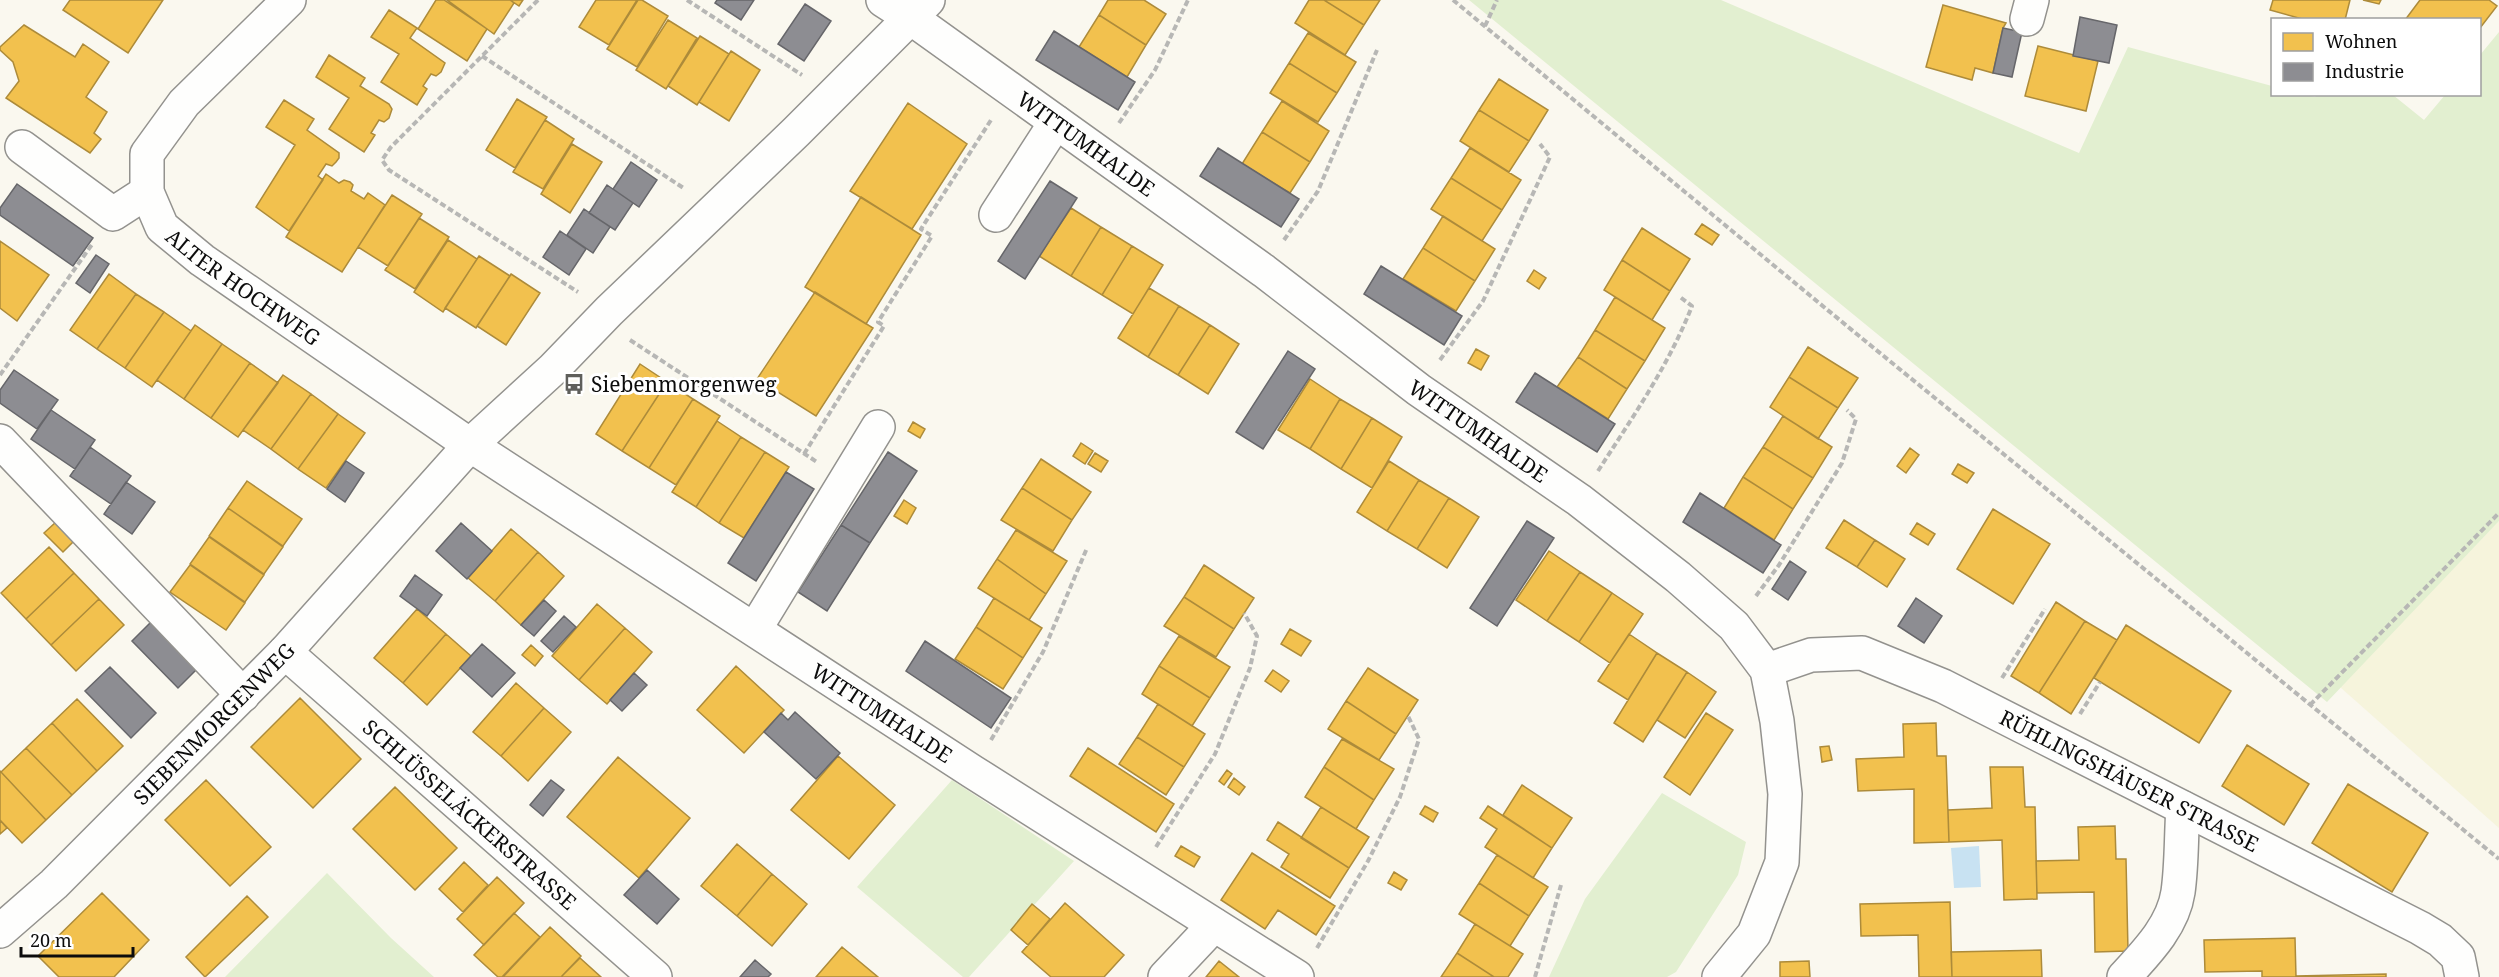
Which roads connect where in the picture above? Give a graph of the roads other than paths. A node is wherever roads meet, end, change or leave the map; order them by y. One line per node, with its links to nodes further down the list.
1 (289, 0): 6 (street, ALTER HOCHWEG)
2 (883, 0): 3 (street, WITTUMHALDE)
3 (920, 9): 4 (street, WITTUMHALDE); 10 (street, SIEBENMORGENWEG)
4 (1056, 122): 7 (street); 13 (street, WITTUMHALDE)
5 (22, 147): 6 (street)
6 (147, 192): 10 (street, ALTER HOCHWEG)
7 (996, 215)
8 (878, 427): 11 (street)
9 (0, 441): 14 (street)
10 (470, 446): 11 (street, WITTUMHALDE); 12 (street, SIEBENMORGENWEG)
11 (754, 628): 16 (street, WITTUMHALDE)
12 (285, 652): 14 (street, SIEBENMORGENWEG); 19 (street, SCHLÜSSELÄCKERSTRASSE)
13 (1767, 670): 15 (street, RÜHLINGSHÄUSER STRASSE); 21 (street, WITTUMHALDE)
14 (243, 695): 17 (street, SIEBENMORGENWEG)
15 (2183, 808): 22 (street); 23 (street, RÜHLINGSHÄUSER STRASSE)
16 (1214, 925): 18 (street, WITTUMHALDE); 20 (street)
17 (0, 931)
18 (1304, 967)
19 (655, 977)
20 (1165, 977)
21 (1719, 977)
22 (2124, 977)
23 (2462, 977)

